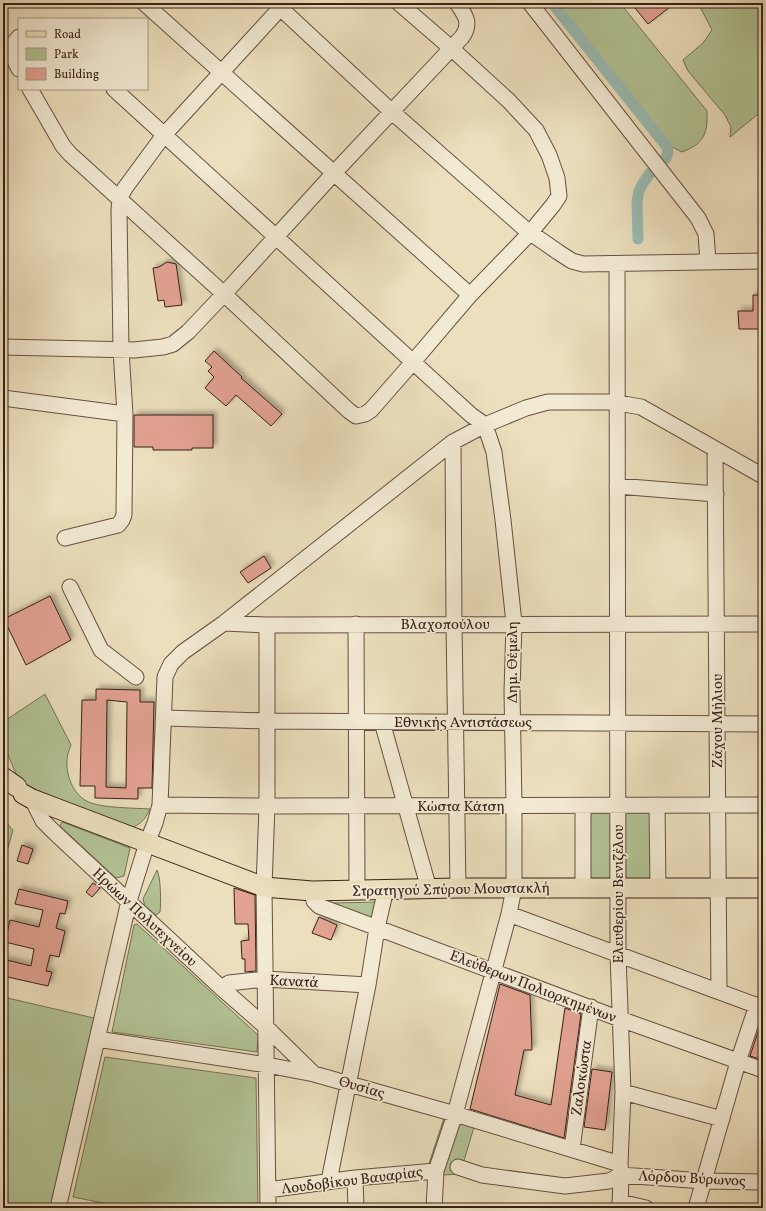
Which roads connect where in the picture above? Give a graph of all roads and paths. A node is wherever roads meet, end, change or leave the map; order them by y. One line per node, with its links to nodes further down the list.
1 (144, 3): 9 (street)
2 (399, 3): 7 (street)
3 (457, 3): 7 (street)
4 (530, 3): 19 (street)
5 (280, 5): 9 (street); 12 (street)
6 (18, 38): 8 (street)
7 (451, 48): 12 (street); 16 (street)
8 (18, 67)
9 (222, 73): 13 (street); 14 (street)
10 (31, 90): 15 (street)
11 (115, 90): 13 (street)
12 (391, 111): 14 (street); 16 (street)
13 (164, 135): 15 (street); 17 (street)
14 (334, 173): 17 (street); 22 (street)
15 (120, 200): 21 (street); 24 (street)
16 (530, 233): 20 (street); 22 (street)
17 (276, 237): 21 (street); 25 (street)
18 (763, 261): 19 (street)
19 (708, 262): 20 (street)
20 (616, 264): 27 (street, Ελευθερίου Βενιζέλου)
21 (224, 294): 24 (street); 25 (street)
22 (470, 295): 25 (street)
23 (3, 347): 24 (street)
24 (121, 350): 28 (street)
25 (414, 362): 29 (street)
26 (3, 398): 28 (street)
27 (617, 402): 29 (street); 31 (street); 33 (street, Ελευθερίου Βενιζέλου)
28 (124, 414): 35 (street)
29 (485, 425): 30 (street); 38 (street, Δημ. Θέμελη)
30 (453, 442): 37 (street); 42 (street)
31 (715, 450): 32 (street); 34 (street, Ζάχου Μήλιου)
32 (763, 476)
33 (617, 486): 34 (street); 39 (street, Ελευθερίου Βενιζέλου)
34 (716, 494): 43 (street, Ζάχου Μήλιου)
35 (65, 538)
36 (70, 587): 45 (street)
37 (224, 623): 40 (street, Βλαχοπούλου); 46 (street)
38 (514, 623): 39 (street, Βλαχοπούλου); 42 (street, Βλαχοπούλου); 51 (street, Δημ. Θέμελη)
39 (617, 623): 43 (street, Βλαχοπούλου); 52 (street, Ελευθερίου Βενιζέλου)
40 (267, 624): 41 (street, Βλαχοπούλου); 47 (street)
41 (356, 624): 42 (street, Βλαχοπούλου); 48 (street)
42 (454, 624): 50 (street)
43 (716, 624): 44 (street, Βλαχοπούλου); 53 (street, Ζάχου Μήλιου)
44 (763, 624)
45 (136, 678)
46 (164, 718): 47 (street, Εθνικής Αντιστάσεως); 56 (street)
47 (267, 721): 48 (street, Εθνικής Αντιστάσεως); 61 (street)
48 (356, 721): 49 (street, Εθνικής Αντιστάσεως); 62 (street)
49 (382, 722): 50 (street, Εθνικής Αντιστάσεως); 63 (street)
50 (455, 722): 51 (street, Εθνικής Αντιστάσεως); 64 (street)
51 (512, 722): 52 (street, Εθνικής Αντιστάσεως); 65 (street, Δημ. Θέμελη)
52 (617, 723): 53 (street, Εθνικής Αντιστάσεως); 57 (street, Ελευθερίου Βενιζέλου)
53 (717, 724): 54 (street, Εθνικής Αντιστάσεως); 59 (street, Ζάχου Μήλιου)
54 (763, 724)
55 (19, 789): 67 (main road, Στρατηγού Σπύρου Μουστακλή); 80 (street, Ηρώων Πολυτεχνείου)
56 (160, 805): 61 (street, Κώστα Κάτση); 67 (street)
57 (618, 805): 58 (street, Κώστα Κάτση); 66 (street, Κώστα Κάτση); 72 (street, Ελευθερίου Βενιζέλου)
58 (657, 805): 59 (street, Κώστα Κάτση); 73 (street)
59 (718, 805): 60 (street, Κώστα Κάτση); 74 (street, Ζάχου Μήλιου)
60 (763, 805)
61 (267, 806): 62 (street, Κώστα Κάτση); 68 (street)
62 (356, 806): 63 (street, Κώστα Κάτση); 78 (street)
63 (407, 806): 64 (street, Κώστα Κάτση); 77 (street)
64 (456, 806): 65 (street, Κώστα Κάτση); 69 (street)
65 (514, 806): 66 (street, Κώστα Κάτση); 70 (street, Δημ. Θέμελη)
66 (583, 806): 71 (street)
67 (147, 843): 68 (main road, Στρατηγού Σπύρου Μουστακλή); 80 (street)
68 (264, 887): 79 (main road, Στρατηγού Σπύρου Μουστακλή); 85 (street)
69 (458, 888): 70 (main road, Στρατηγού Σπύρου Μουστακλή); 77 (main road, Στρατηγού Σπύρου Μουστακλή)
70 (514, 888): 71 (main road, Στρατηγού Σπύρου Μουστακλή); 81 (street, Δημ. Θέμελη)
71 (583, 888): 72 (main road, Στρατηγού Σπύρου Μουστακλή)
72 (618, 888): 73 (main road, Στρατηγού Σπύρου Μουστακλή); 83 (street, Ελευθερίου Βενιζέλου)
73 (658, 888): 74 (main road, Στρατηγού Σπύρου Μουστακλή)
74 (718, 888): 75 (main road, Στρατηγού Σπύρου Μουστακλή); 88 (street, Ζάχου Μήλιου)
75 (763, 888)
76 (386, 889): 77 (main road, Στρατηγού Σπύρου Μουστακλή); 78 (main road, Στρατηγού Σπύρου Μουστακλή); 82 (street)
77 (429, 889)
78 (357, 890): 79 (main road, Στρατηγού Σπύρου Μουστακλή)
79 (312, 891): 82 (street, Ελεύθερων Πολιορκημένων)
80 (129, 901): 87 (street, Ηρώων Πολυτεχνείου); 93 (street)
81 (509, 914): 83 (street); 84 (street, Δημ. Θέμελη)
82 (377, 928): 84 (street, Ελεύθερων Πολιορκημένων); 86 (street)
83 (618, 955): 88 (street); 91 (street, Ελευθερίου Βενιζέλου)
84 (493, 970): 90 (street, Ελεύθερων Πολιορκημένων); 100 (street, Δημ. Θέμελη)
85 (265, 979): 86 (street, Κανατά); 87 (street, Κανατά); 92 (street)
86 (368, 985): 98 (street)
87 (221, 988): 92 (street, Ηρώων Πολυτεχνείου)
88 (719, 992): 89 (street)
89 (760, 1006): 94 (street)
90 (591, 1008): 91 (street, Ελεύθερων Πολιορκημένων); 102 (street, Ζαλοκώστα)
91 (620, 1019): 94 (street, Ελεύθερων Πολιορκημένων); 99 (street, Ελευθερίου Βενιζέλου)
92 (266, 1028): 95 (street); 97 (street, Ηρώων Πολυτεχνείου)
93 (98, 1039): 95 (street, Θυσίας); 112 (street)
94 (738, 1062): 96 (street, Ελεύθερων Πολιορκημένων); 101 (street)
95 (266, 1065): 97 (street, Θυσίας); 110 (street)
96 (763, 1070)
97 (314, 1074): 98 (street, Θυσίας)
98 (349, 1084): 100 (street, Θυσίας); 107 (street)
99 (623, 1092): 101 (street); 104 (street, Ελευθερίου Βενιζέλου)
100 (455, 1114): 102 (street, Θυσίας); 105 (street, Δημ. Θέμελη)
101 (722, 1119): 108 (street)
102 (572, 1149): 104 (street, Θυσίας)
103 (458, 1167): 104 (street)
104 (620, 1169): 108 (street, Λόρδου Βύρωνος); 111 (street, Ελευθερίου Βενιζέλου)
105 (436, 1170): 106 (street, Λουδοβίκου Βαυαρίας); 115 (street, Δημ. Θέμελη)
106 (356, 1178): 107 (street, Λουδοβίκου Βαυαρίας); 114 (street)
107 (329, 1181): 110 (street, Λουδοβίκου Βαυαρίας)
108 (704, 1181): 109 (street, Λόρδου Βύρωνος); 117 (street)
109 (763, 1182)
110 (268, 1190): 113 (street)
111 (620, 1205): 116 (street)
112 (58, 1208)
113 (268, 1208)
114 (356, 1208)
115 (437, 1208)
116 (646, 1208)
117 (696, 1208)

